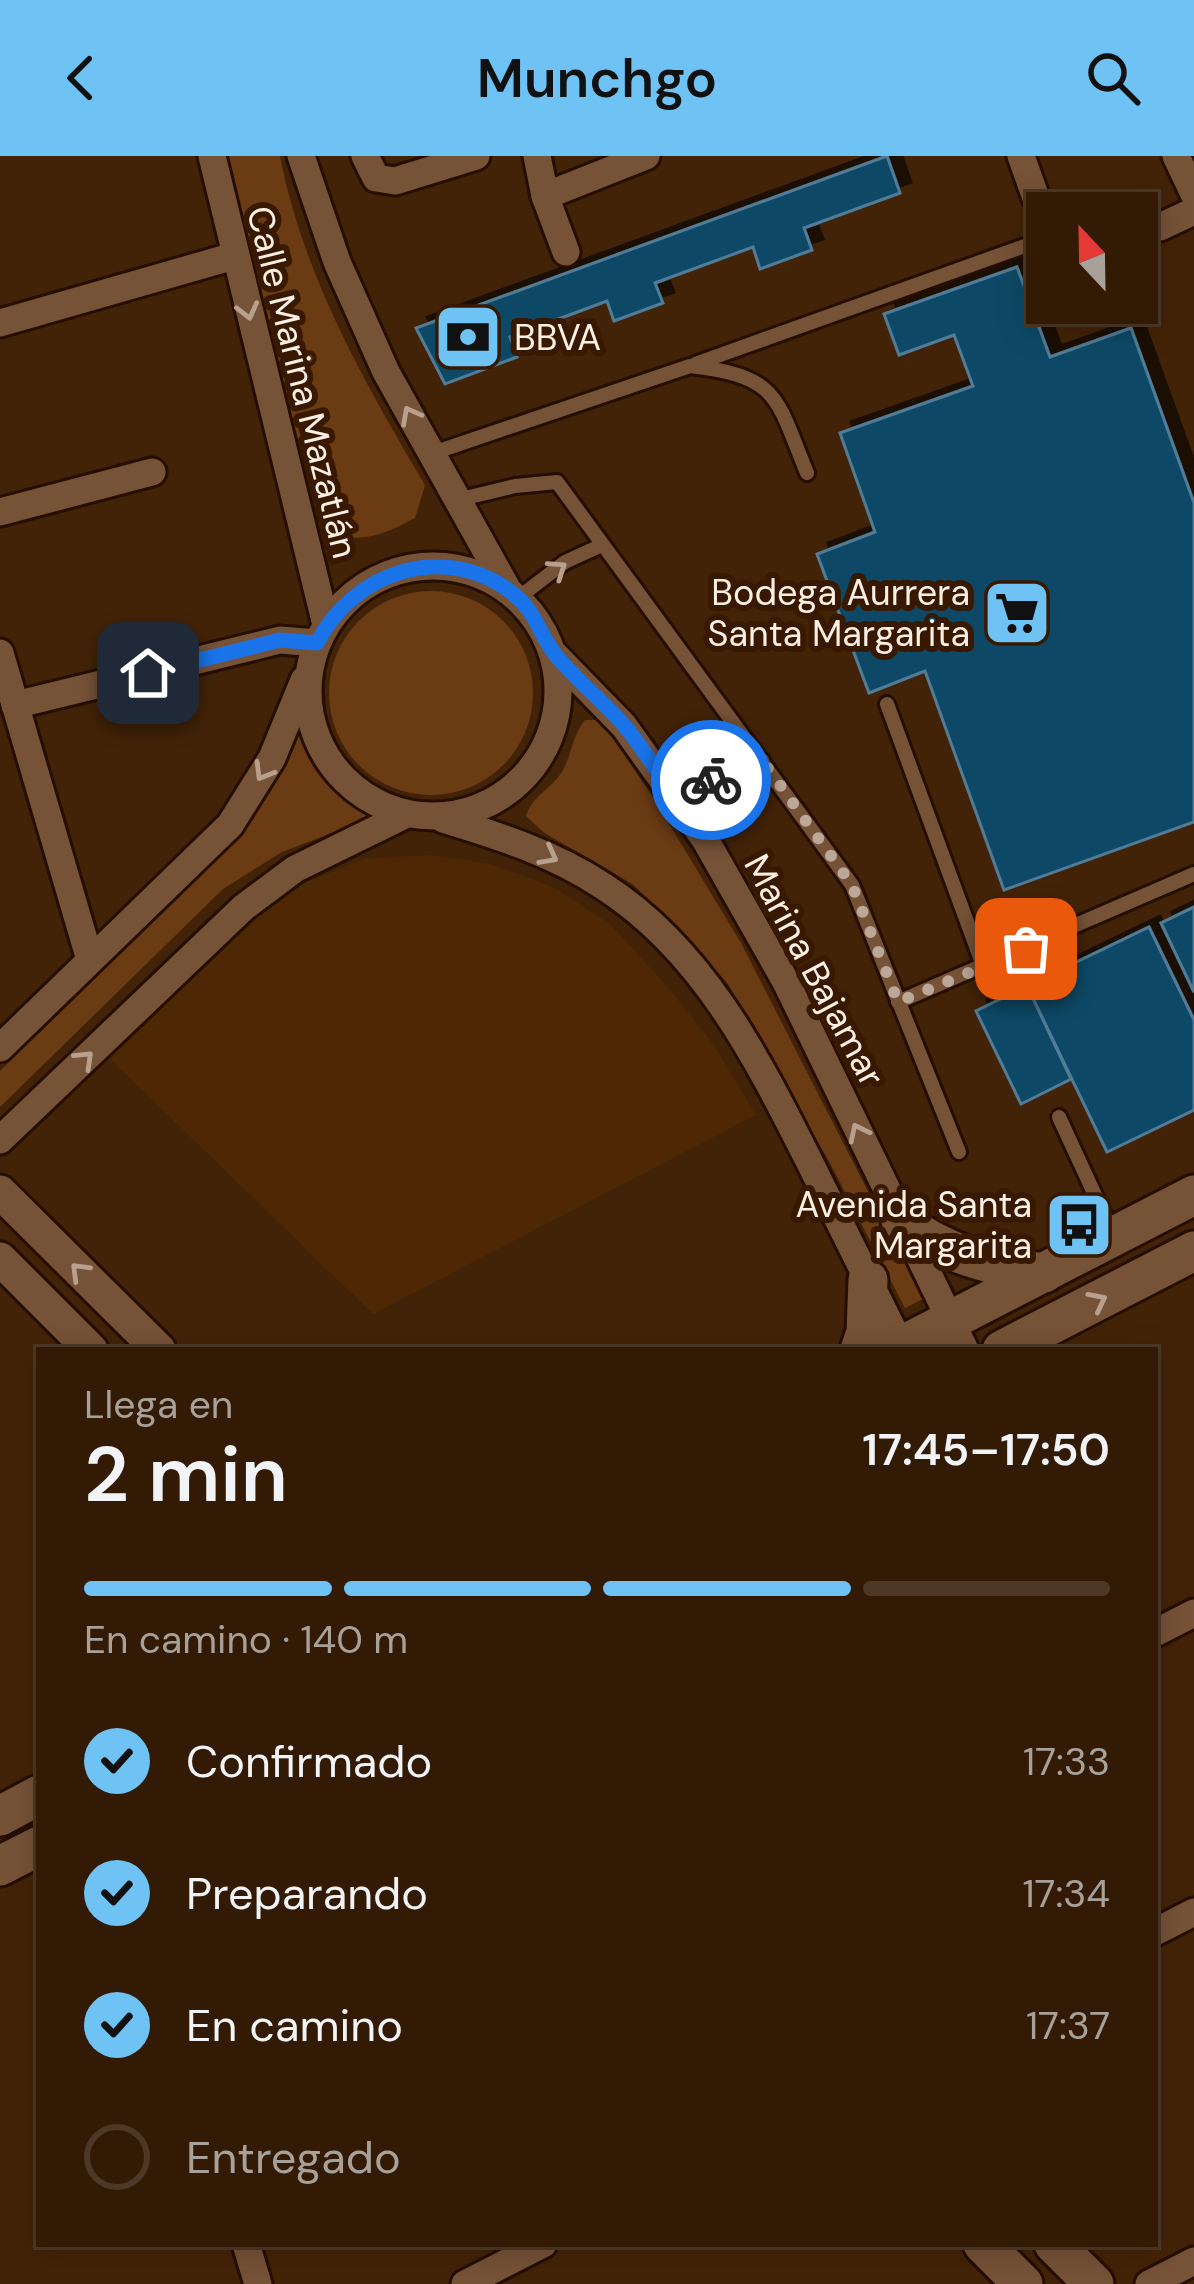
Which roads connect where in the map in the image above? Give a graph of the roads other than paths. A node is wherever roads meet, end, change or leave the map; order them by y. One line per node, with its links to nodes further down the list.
1 (212, 156): 16 (street, Calle Marina Mazatlán)
2 (301, 156): 19 (street, one-way to 2)
3 (365, 156): 4 (street)
4 (476, 156)
5 (536, 156): 11 (street)
6 (646, 156): 11 (street)
7 (1021, 156): 9 (street)
8 (1176, 156): 10 (street)
9 (1034, 192)
10 (1194, 194)
11 (545, 196): 15 (street)
12 (1194, 211): 13 (street)
13 (1160, 227)
14 (1026, 246): 18 (lane)
15 (566, 252)
16 (234, 256): 17 (street); 26 (street, Calle Marina Mazatlán, one-way to 26)
17 (0, 323)
18 (690, 366): 19 (lane); 21 (lane)
19 (430, 454): 22 (street)
20 (152, 472): 23 (street)
21 (807, 473)
22 (456, 500): 24 (lane); 25 (street)
23 (0, 512)
24 (602, 545): 25 (lane, one-way to 24); 31 (lane)
25 (513, 594): 26 (street); 28 (street)
26 (318, 644): 30 (street); 33 (street); 37 (street, one-way to 37)
27 (0, 653): 30 (street)
28 (554, 654): 32 (street, Marina Bajamar); 34 (street)
29 (887, 704): 38 (lane)
30 (15, 705): 37 (street)
31 (762, 760): 32 (lane); 35 (lane); 39 (lane)
32 (671, 791): 35 (street, Marina Bajamar)
33 (405, 815): 34 (street); 42 (street, one-way to 33)
34 (439, 817): 51 (street, one-way to 51)
35 (689, 818): 46 (street, Marina Bajamar, one-way to 35)
36 (1194, 874): 38 (lane)
37 (90, 960): 40 (street)
38 (985, 968): 39 (lane)
39 (898, 1002): 43 (lane)
40 (0, 1048)
41 (1059, 1117): 47 (lane)
42 (0, 1140)
43 (959, 1152)
44 (0, 1192): 54 (street, one-way to 44)
45 (1194, 1196): 47 (main road)
46 (901, 1221): 50 (main road); 52 (street, Marina Bajamar)
47 (1114, 1237): 50 (main road)
48 (1194, 1251): 58 (main road, one-way to 48)
49 (0, 1258): 53 (street)
50 (1044, 1273): 52 (main road)
51 (868, 1280): 55 (main road); 56 (street)
52 (957, 1335): 57 (main road)
53 (88, 1347)
54 (156, 1347)
55 (861, 1347)
56 (898, 1347)
57 (907, 1347)
58 (1008, 1347)
59 (1194, 1613): 60 (street)
60 (1158, 1631)
61 (36, 1797): 62 (main road)
62 (0, 1816)
63 (36, 1848): 64 (main road)
64 (0, 1866)
65 (1194, 1912): 66 (street)
66 (1158, 1930)
67 (247, 2247): 72 (street)
68 (537, 2247): 73 (street)
69 (986, 2247): 74 (main road)
70 (1057, 2247): 75 (main road)
71 (1194, 2261): 76 (street)
72 (258, 2284)
73 (465, 2284)
74 (1023, 2284)
75 (1094, 2284)
76 (1149, 2284)

